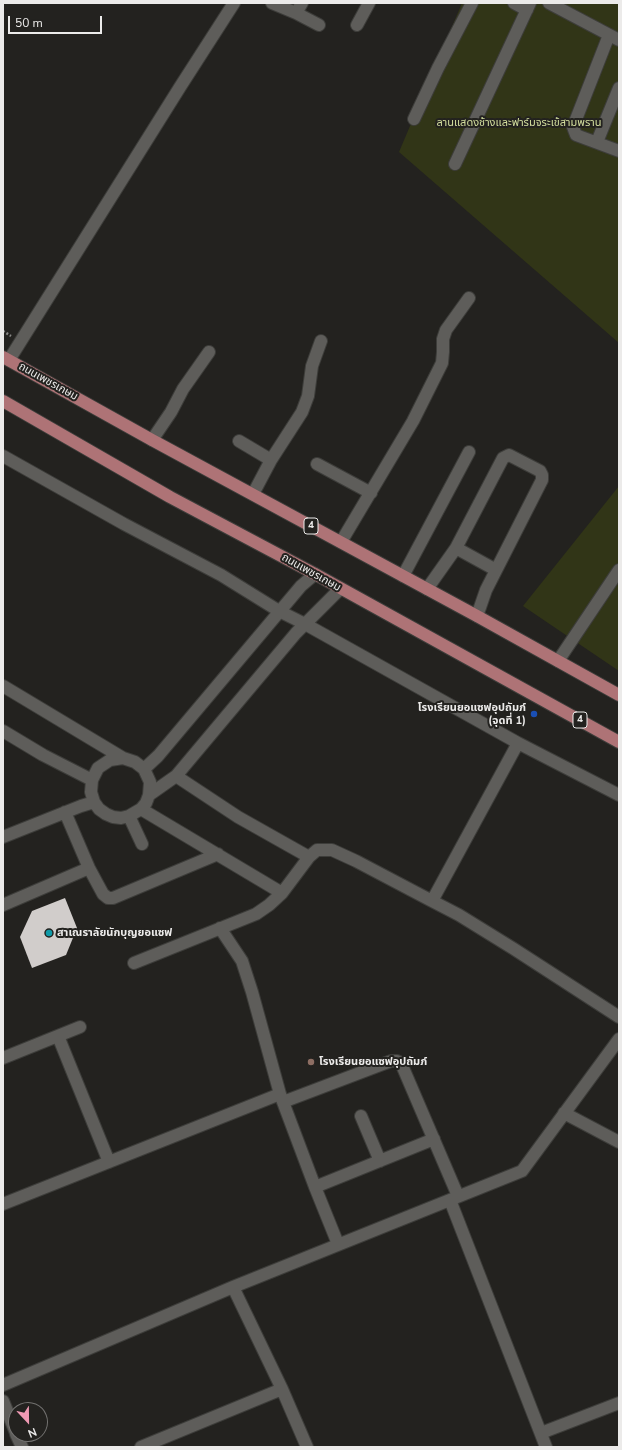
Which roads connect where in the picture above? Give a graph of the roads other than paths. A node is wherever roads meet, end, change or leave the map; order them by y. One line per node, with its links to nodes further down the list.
1 (234, 3): 20 (street)
2 (272, 3): 8 (street)
3 (369, 3): 10 (street)
4 (472, 3): 13 (street)
5 (514, 3): 7 (street)
6 (549, 3): 11 (street)
7 (528, 6): 16 (street)
8 (299, 8): 9 (street)
9 (319, 25)
10 (357, 25)
11 (614, 38): 14 (street)
12 (619, 88): 14 (street)
13 (414, 119)
14 (597, 142): 15 (street)
15 (619, 151)
16 (455, 164)
17 (469, 298): 28 (street)
18 (321, 341): 26 (street)
19 (209, 352): 22 (street)
20 (6, 359): 22 (main road, ถนนเพชรเกษม / 4)
21 (3, 401): 34 (main road, ถนนเพชรเกษม / 4)
22 (152, 440): 29 (main road, ถนนเพชรเกษม / 4)
23 (240, 441): 26 (street)
24 (469, 452): 35 (street)
25 (3, 456): 38 (street)
26 (271, 460): 29 (street)
27 (317, 464): 28 (street)
28 (371, 493): 30 (street)
29 (253, 494): 30 (main road, ถนนเพชรเกษม / 4)
30 (341, 542): 35 (main road, ถนนเพชรเกษม / 4)
31 (456, 548): 32 (street); 32 (street); 37 (street)
32 (496, 570): 39 (street)
33 (619, 570): 41 (street)
34 (315, 574): 36 (main road, ถนนเพชรเกษม / 4); 38 (street)
35 (403, 576): 37 (main road, ถนนเพชรเกษม / 4)
36 (340, 589): 40 (street); 46 (main road, ถนนเพชรเกษม / 4)
37 (427, 589): 39 (main road, ถนนเพชรเกษม / 4)
38 (279, 611): 40 (street); 48 (street)
39 (477, 616): 41 (main road, ถนนเพชรเกษม / 4)
40 (305, 624): 45 (street); 49 (street)
41 (558, 662): 43 (main road, ถนนเพชรเกษม / 4)
42 (3, 686): 47 (street)
43 (619, 695)
44 (3, 731): 50 (street)
45 (518, 742): 51 (street); 63 (street)
46 (619, 742)
47 (123, 758): 48 (street); 50 (street)
48 (144, 769): 52 (street)
49 (176, 776): 52 (street); 60 (street)
50 (92, 780): 53 (street)
51 (619, 795)
52 (149, 796): 54 (street)
53 (94, 802): 55 (street); 56 (street)
54 (141, 809): 56 (street); 59 (street)
55 (65, 812): 57 (street); 61 (street)
56 (129, 816): 58 (street)
57 (3, 837)
58 (142, 844)
59 (218, 854): 61 (street); 62 (street)
60 (309, 856): 62 (street); 63 (street)
61 (89, 868): 64 (street)
62 (282, 893): 65 (street)
63 (432, 901): 67 (street)
64 (3, 905)
65 (220, 928): 66 (street); 72 (street)
66 (134, 962)
67 (619, 1017)
68 (80, 1027): 69 (street)
69 (58, 1036): 71 (street); 78 (street)
70 (619, 1038): 73 (street)
71 (3, 1058)
72 (282, 1098): 75 (street); 78 (street); 79 (street)
73 (564, 1113): 76 (street); 80 (street)
74 (360, 1116): 77 (street)
75 (434, 1140): 77 (street); 80 (street)
76 (619, 1142)
77 (380, 1161): 79 (street)
78 (109, 1162): 81 (street)
79 (315, 1187): 82 (street)
80 (454, 1198): 82 (street); 89 (street)
81 (3, 1204)
82 (338, 1244): 83 (street)
83 (233, 1287): 84 (street); 85 (street)
84 (3, 1385)
85 (282, 1389): 90 (street); 91 (street)
86 (3, 1401): 88 (street)
87 (619, 1403): 89 (street)
88 (8, 1413)
89 (541, 1433): 92 (street)
90 (141, 1447)
91 (307, 1447)
92 (546, 1447)

